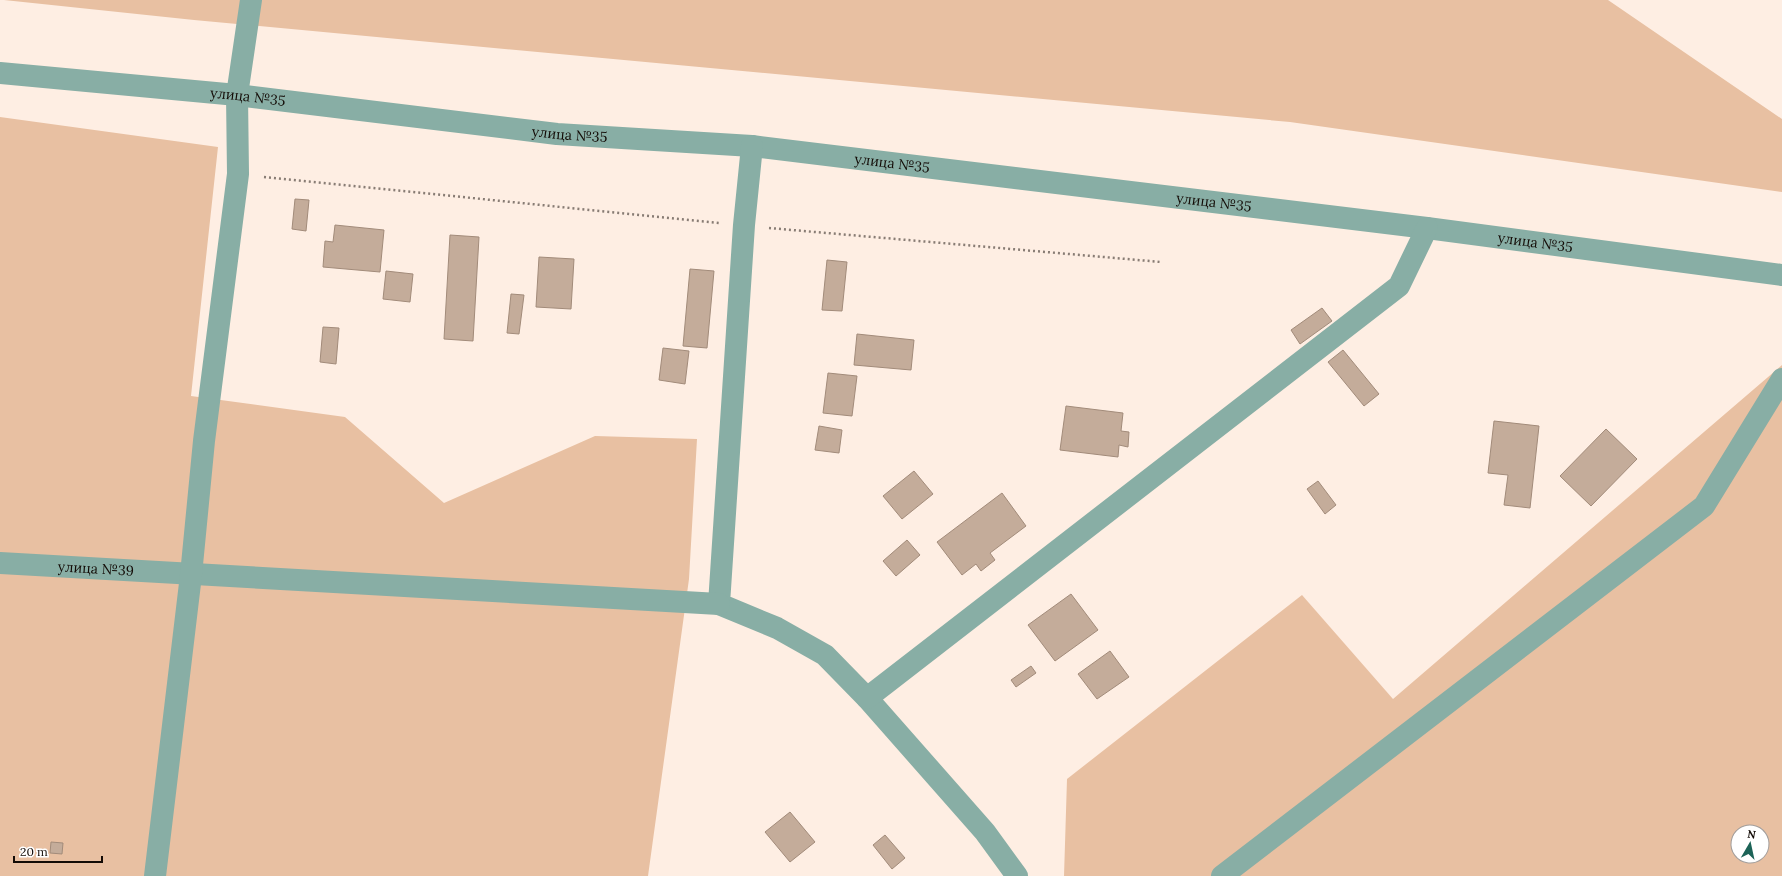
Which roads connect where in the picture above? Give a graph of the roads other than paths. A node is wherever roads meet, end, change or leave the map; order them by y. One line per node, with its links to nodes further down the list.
1 (251, 0): 3 (street)
2 (0, 73): 3 (street, улица №35)
3 (237, 95): 4 (street, улица №35); 9 (street)
4 (752, 146): 5 (street, улица №35); 10 (street)
5 (1427, 228): 6 (street, улица №35); 11 (street)
6 (1782, 274)
7 (1782, 379): 14 (street)
8 (0, 564): 9 (street, улица №39)
9 (191, 575): 10 (street, улица №39); 12 (street)
10 (719, 604): 11 (street, улица №39)
11 (867, 698): 13 (street, улица №39)
12 (155, 876)
13 (1017, 876)
14 (1222, 876)

